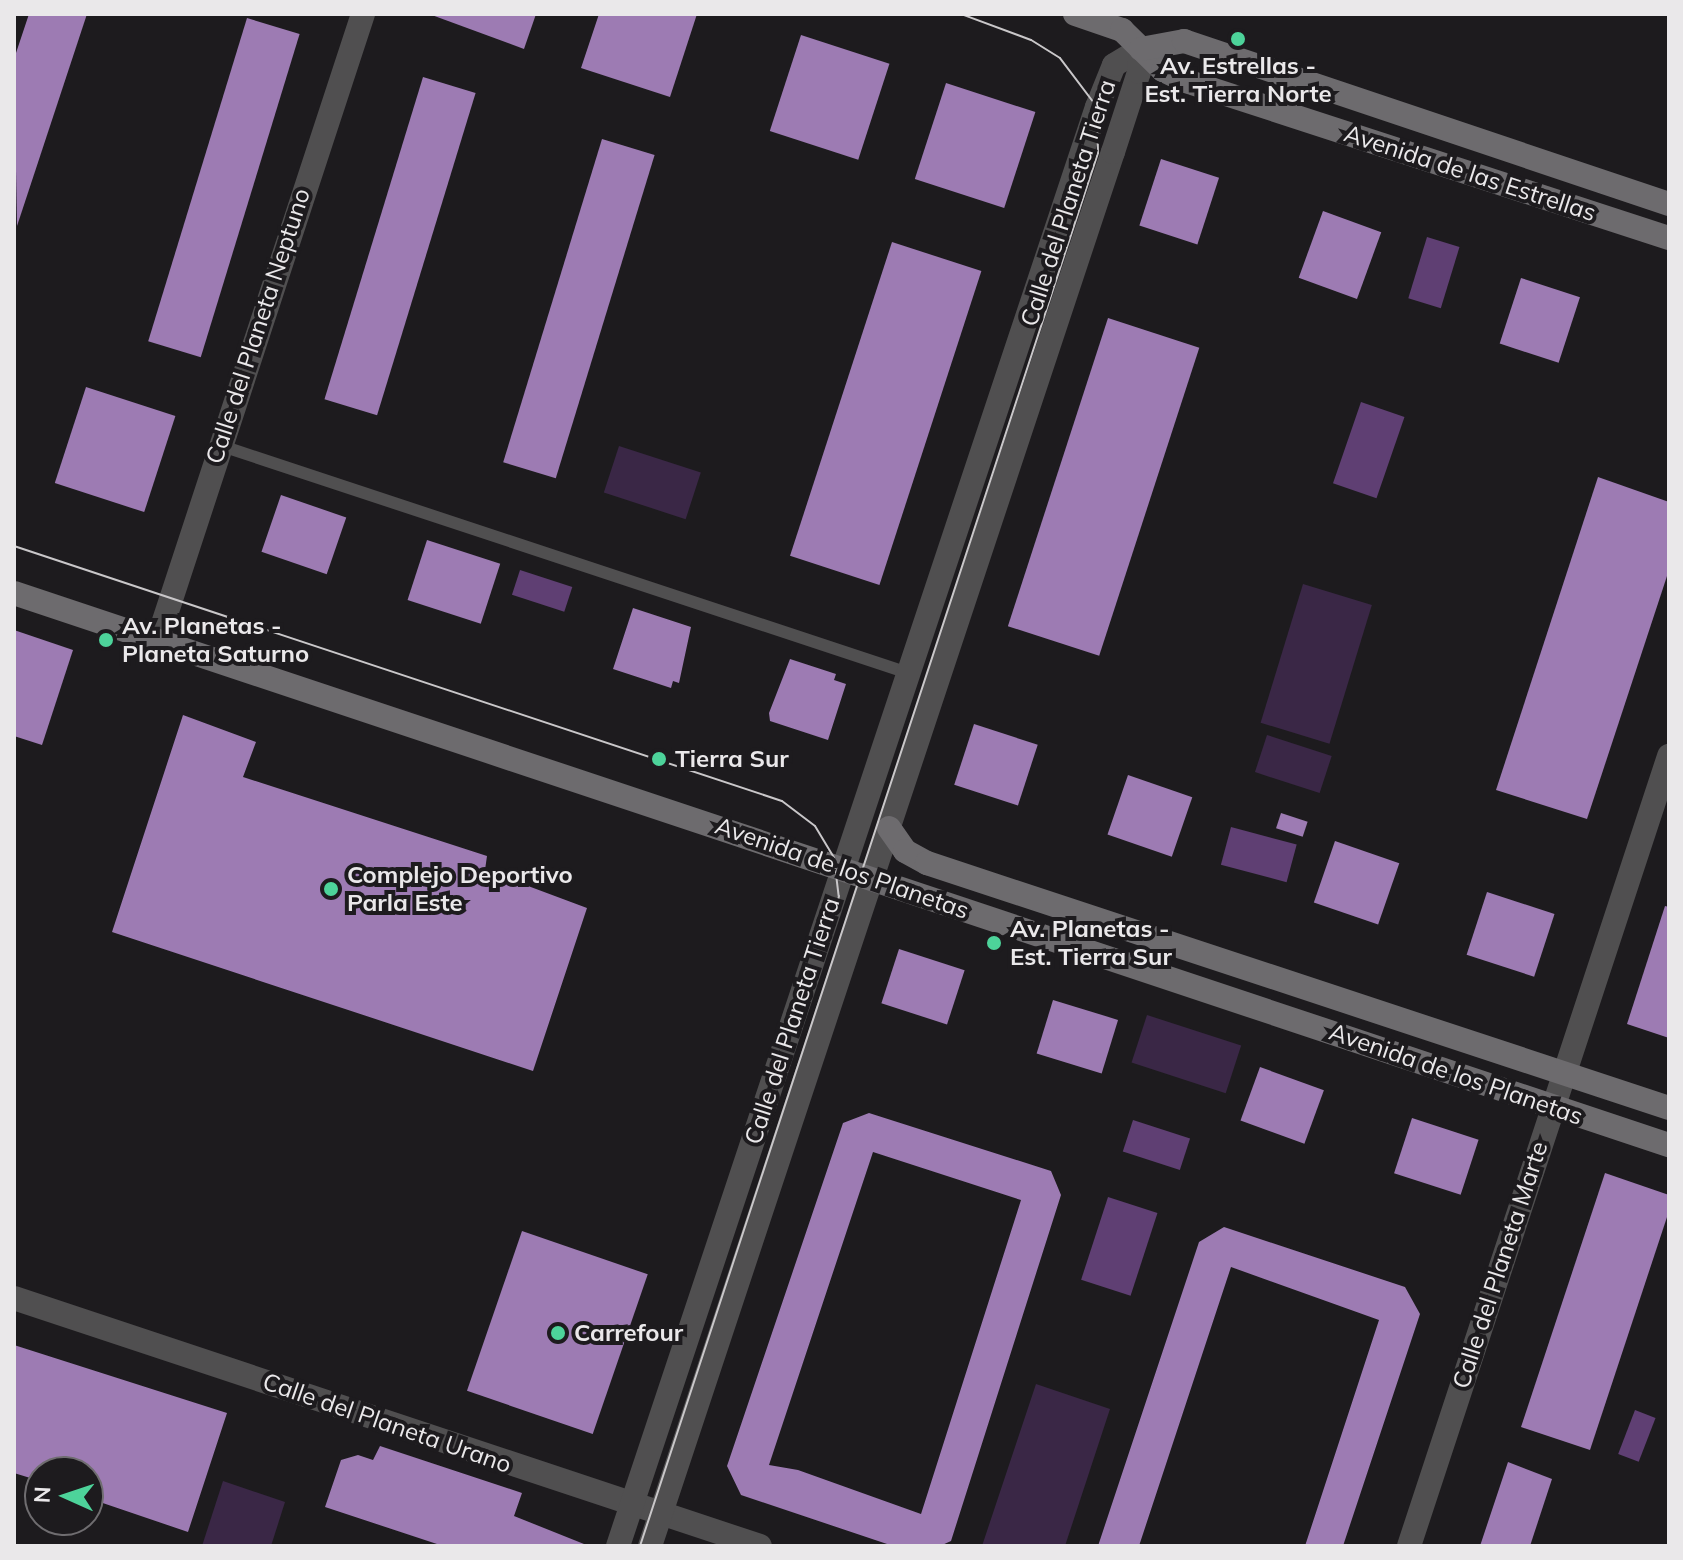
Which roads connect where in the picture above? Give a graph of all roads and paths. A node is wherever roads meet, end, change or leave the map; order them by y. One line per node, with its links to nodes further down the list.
1 (363, 14): 6 (street, Calle del Planeta Neptuno)
2 (1075, 14): 3 (street, Avenida de las Estrellas)
3 (1141, 49): 4 (street, Avenida de las Estrellas); 5 (street, Avenida de las Estrellas); 9 (street, Calle del Planeta Tierra); 11 (street, Calle del Planeta Tierra)
4 (1669, 204)
5 (1669, 238)
6 (219, 445): 8 (street, Calle del Planeta Neptuno); 9 (lane)
7 (14, 593): 8 (street, Avenida de los Planetas)
8 (158, 639): 12 (street, Avenida de los Planetas)
9 (911, 674): 12 (street, Calle del Planeta Tierra)
10 (1669, 756): 14 (street, Calle del Planeta Marte)
11 (889, 828): 13 (street, Calle del Planeta Tierra); 14 (street, Avenida de los Planetas)
12 (844, 868): 13 (street, Avenida de los Planetas); 19 (street, Calle del Planeta Tierra)
13 (872, 879): 15 (street, Avenida de los Planetas); 20 (street, Calle del Planeta Tierra)
14 (1563, 1073): 15 (street, Calle del Planeta Marte); 16 (street, Avenida de los Planetas)
15 (1552, 1108): 17 (street, Avenida de los Planetas); 24 (street, Calle del Planeta Marte)
16 (1669, 1108)
17 (1669, 1145)
18 (14, 1298): 19 (street, Calle del Planeta Urano)
19 (632, 1505): 20 (street, Calle del Planeta Urano); 21 (street, Calle del Planeta Tierra)
20 (661, 1515): 22 (street, Calle del Planeta Tierra); 23 (street, Calle del Planeta Urano)
21 (618, 1546)
22 (650, 1546)
23 (760, 1546)
24 (1409, 1546)

